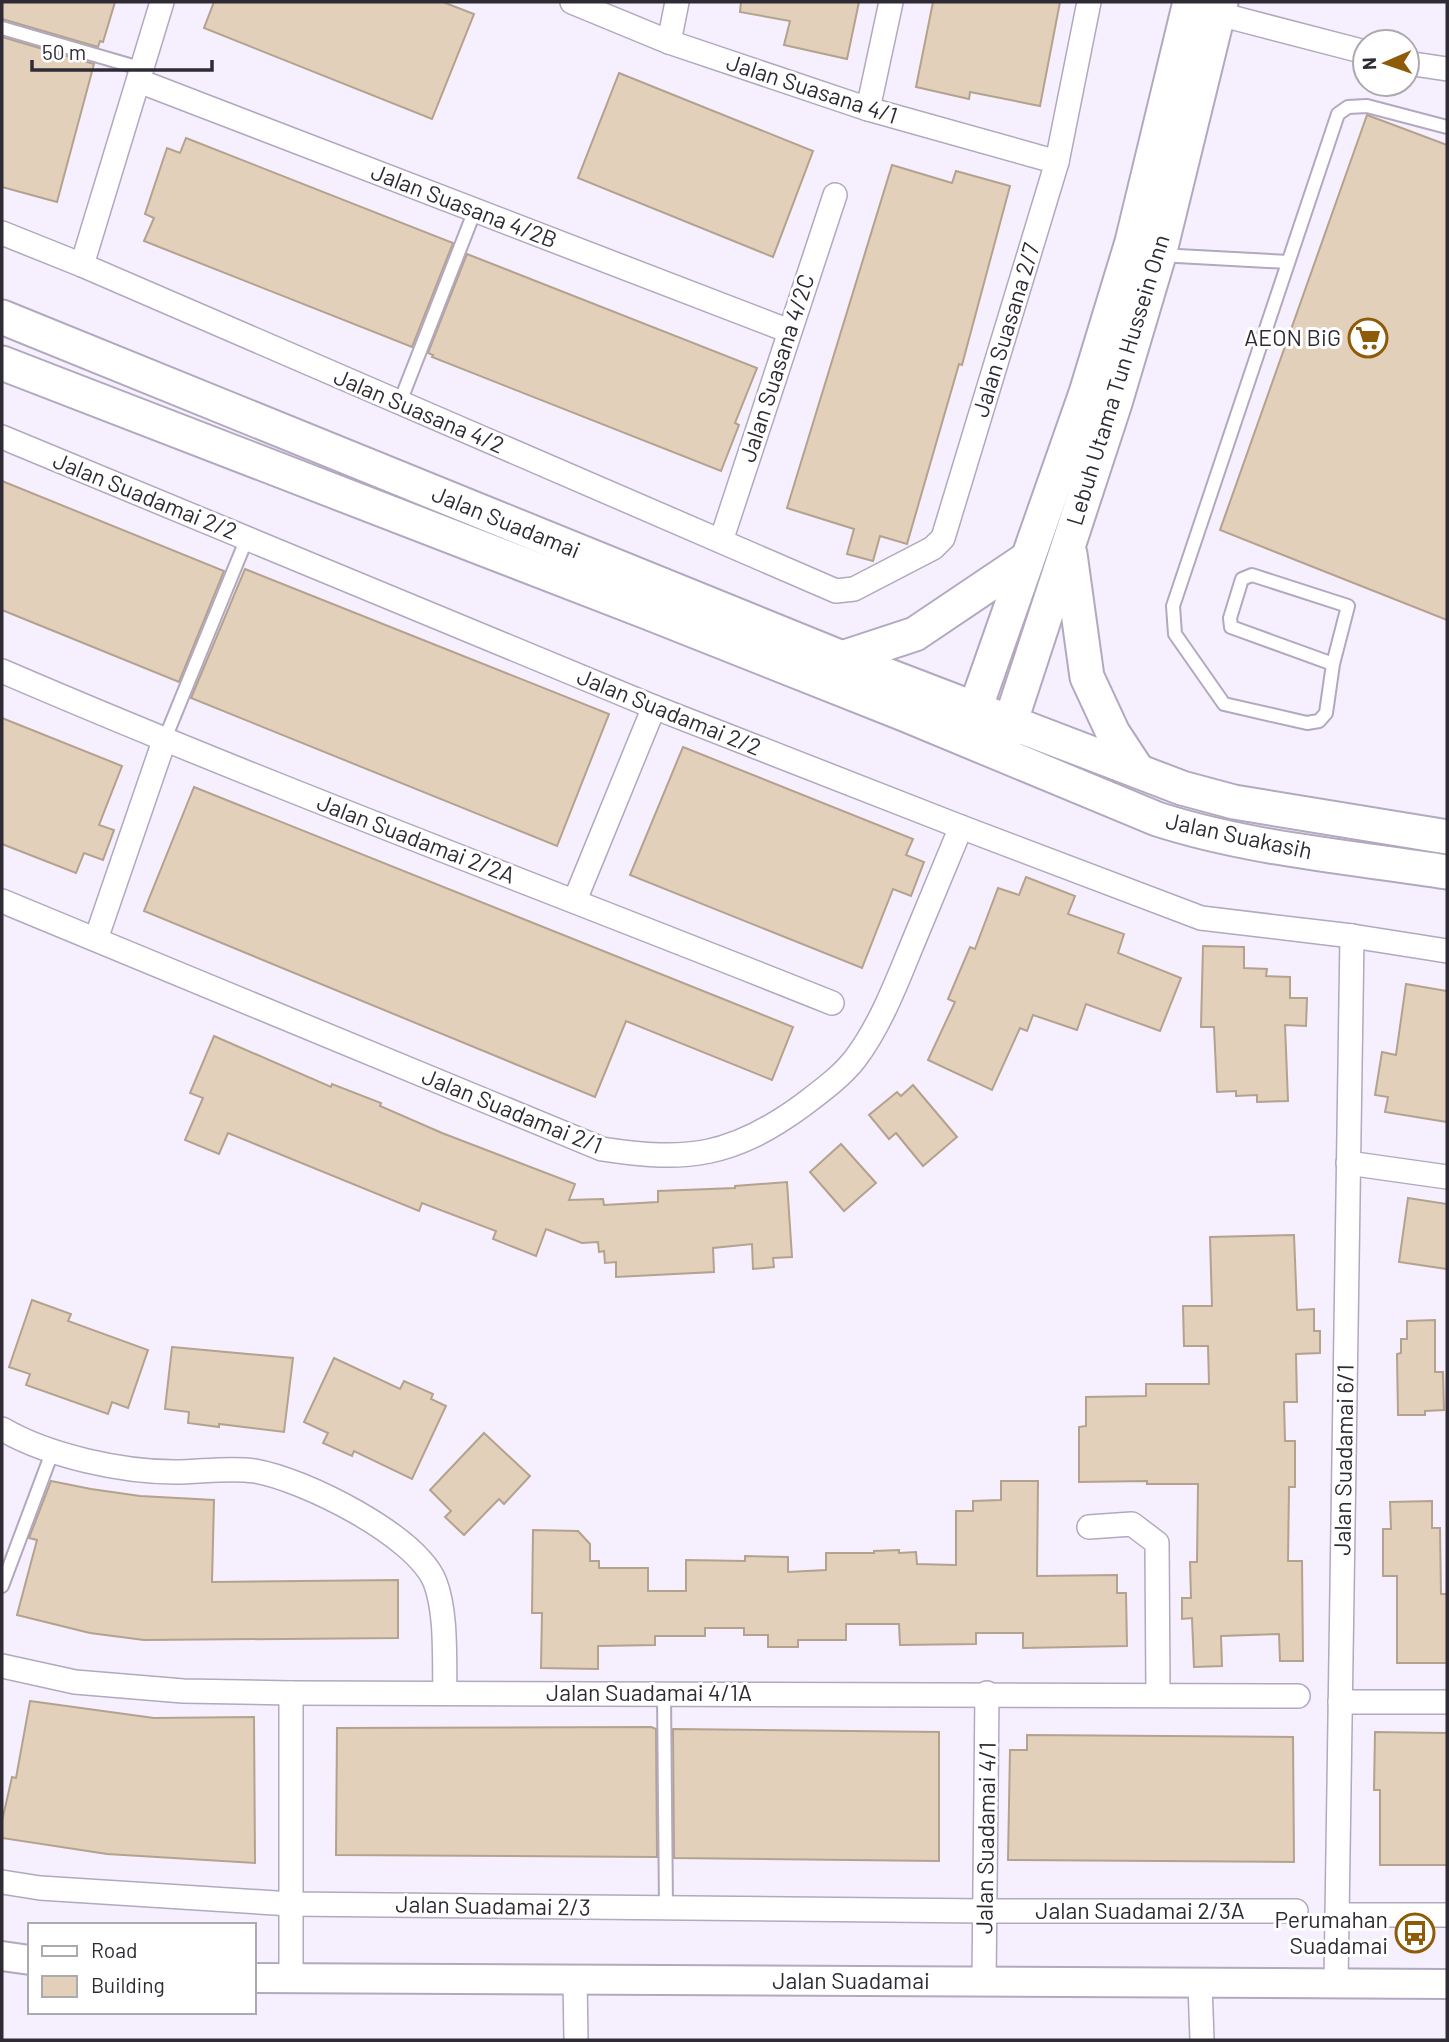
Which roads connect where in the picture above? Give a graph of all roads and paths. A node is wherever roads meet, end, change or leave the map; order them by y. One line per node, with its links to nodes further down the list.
1 (162, 2): 12 (street)
2 (572, 2): 8 (street, Jalan Suasana 4/1)
3 (677, 2): 8 (street)
4 (891, 2): 13 (street)
5 (1089, 2): 15 (street, Jalan Suasana 2/7)
6 (1210, 6): 9 (street); 19 (main road, Lebuh Utama Tun Hussein Onn); 30 (main road, Lebuh Utama Tun Hussein Onn)
7 (2, 28): 12 (lane)
8 (669, 42): 13 (street, Jalan Suasana 4/1)
9 (1351, 48)
10 (1421, 65): 11 (street)
11 (1447, 69)
12 (141, 75): 17 (street, Jalan Suasana 4/2B); 21 (street)
13 (868, 109): 15 (street, Jalan Suasana 4/1)
14 (1447, 127): 20 (lane)
15 (1057, 162): 31 (street, Jalan Suasana 2/7)
16 (835, 195): 23 (street, Jalan Suasana 4/2C)
17 (475, 210): 23 (street, Jalan Suasana 4/2B); 25 (lane)
18 (2, 233): 21 (street, Jalan Suasana 4/2)
19 (1159, 256): 20 (lane); 29 (main road, Lebuh Utama Tun Hussein Onn)
20 (1288, 262): 33 (lane)
21 (82, 265): 25 (street, Jalan Suasana 4/2)
22 (2, 317): 32 (main road, Jalan Suadamai)
23 (789, 331): 28 (street, Jalan Suasana 4/2C)
24 (2, 363): 37 (main road, Jalan Suadamai)
25 (400, 402): 28 (street, Jalan Suasana 4/2)
26 (2, 437): 27 (street, Jalan Suadamai 2/2)
27 (247, 538): 35 (street, Jalan Suadamai 2/2); 38 (lane)
28 (721, 541): 31 (street, Jalan Suasana 4/2)
29 (1069, 541): 36 (main road, Lebuh Utama Tun Hussein Onn); 40 (main road)
30 (1028, 558): 32 (main road); 37 (main road, Lebuh Utama Tun Hussein Onn)
31 (836, 591)
32 (842, 658): 37 (main road, Jalan Suadamai)
33 (1333, 664): 33 (lane)
34 (2, 671): 38 (street, Jalan Suadamai 2/2A)
35 (654, 707): 41 (street, Jalan Suadamai 2/2); 46 (street)
36 (1011, 724): 37 (main road, Jalan Suadamai); 39 (main road, Lebuh Utama Tun Hussein Onn); 40 (main road, Jalan Suakasih)
37 (970, 725): 39 (main road, Jalan Suadamai)
38 (164, 741): 46 (street, Jalan Suadamai 2/2A); 49 (street)
39 (1000, 754): 45 (main road, Jalan Suakasih)
40 (1138, 771): 43 (main road, Jalan Suakasih)
41 (961, 827): 48 (street, Jalan Suadamai 2/2); 49 (street, Jalan Suadamai 2/1)
42 (1447, 830): 43 (lane)
43 (1411, 831): 44 (main road, Jalan Suakasih)
44 (1447, 837)
45 (1447, 872)
46 (575, 900): 51 (street, Jalan Suadamai 2/2A)
47 (2, 901): 49 (street, Jalan Suadamai 2/1)
48 (1352, 936): 50 (street, Jalan Suadamai 2/2); 52 (street, Jalan Suadamai 6/1)
49 (96, 939)
50 (1447, 951)
51 (832, 1003)
52 (1348, 1163): 53 (street); 65 (street, Jalan Suadamai 6/1)
53 (1447, 1177)
54 (2, 1429): 55 (street)
55 (53, 1450): 57 (lane); 60 (street)
56 (1089, 1527): 63 (street)
57 (2, 1586)
58 (2, 1666): 59 (street, Jalan Suadamai 4/1A)
59 (291, 1693): 60 (street, Jalan Suadamai 4/1A); 68 (street)
60 (445, 1693): 62 (street, Jalan Suadamai 4/1A)
61 (987, 1693): 62 (street, Jalan Suadamai 4/1A); 63 (street, Jalan Suadamai 4/1A); 70 (street, Jalan Suadamai 4/1)
62 (664, 1694): 69 (lane)
63 (1158, 1695): 64 (street, Jalan Suadamai 4/1A)
64 (1298, 1696)
65 (1340, 1702): 66 (street); 72 (street, Jalan Suadamai 6/1)
66 (1447, 1702)
67 (2, 1882): 68 (street, Jalan Suadamai 2/3)
68 (291, 1904): 69 (street, Jalan Suadamai 2/3); 77 (street)
69 (666, 1908): 70 (street, Jalan Suadamai 2/3)
70 (985, 1911): 71 (street, Jalan Suadamai 2/3A); 79 (street, Jalan Suadamai 4/1)
71 (1296, 1911)
72 (1336, 1914): 73 (street); 80 (street, Jalan Suadamai 6/1)
73 (1447, 1915)
74 (2, 1956): 75 (street)
75 (28, 1960)
76 (256, 1978): 77 (street, Jalan Suadamai)
77 (291, 1979): 78 (street, Jalan Suadamai)
78 (575, 1979): 79 (street, Jalan Suadamai); 83 (street)
79 (984, 1982): 81 (street, Jalan Suadamai)
80 (1336, 1983): 81 (street, Jalan Suadamai); 82 (street, Jalan Suadamai)
81 (1200, 1984): 84 (street)
82 (1447, 1984)
83 (576, 2040)
84 (1202, 2040)

